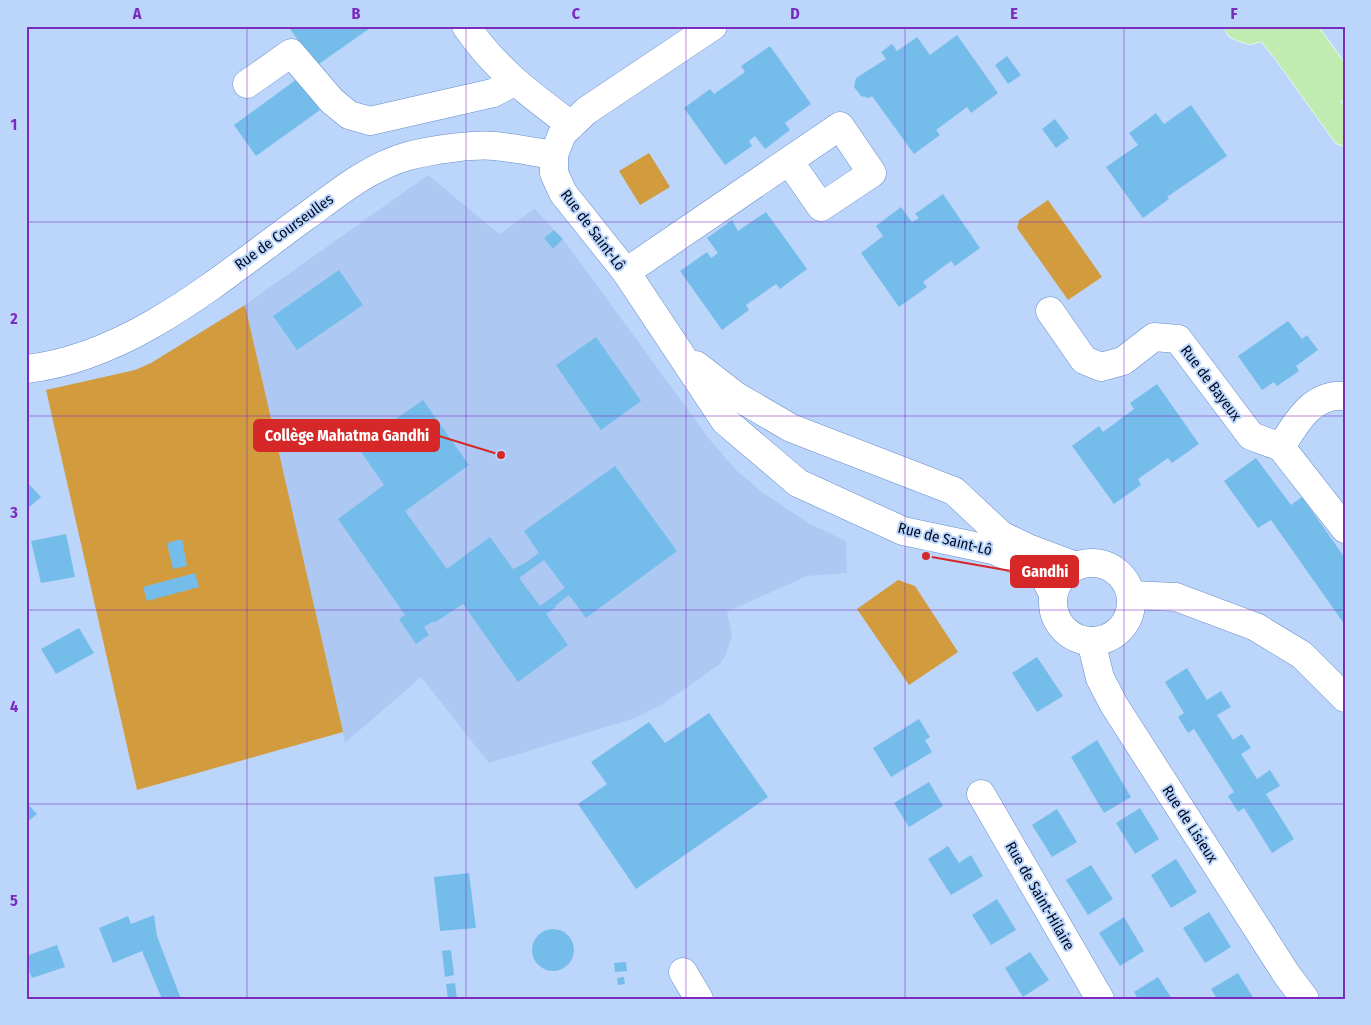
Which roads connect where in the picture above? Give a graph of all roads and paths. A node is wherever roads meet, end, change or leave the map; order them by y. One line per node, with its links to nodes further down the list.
1 (466, 26): 6 (street)
2 (713, 26): 9 (street)
3 (1239, 26): 4 (main road)
4 (1266, 26): 10 (main road)
5 (1301, 26): 8 (main road)
6 (514, 82): 7 (street); 9 (street)
7 (247, 84)
8 (1345, 88)
9 (572, 125): 11 (street)
10 (1345, 132)
11 (554, 155): 13 (street, Rue de Saint-Lô); 16 (street, Rue de Courseulles)
12 (789, 161): 13 (street)
13 (626, 272): 15 (street, Rue de Saint-Lô)
14 (1050, 312): 20 (street, Rue de Bayeux)
15 (677, 350): 18 (street, Rue de Saint-Lô); 19 (street, Rue de Saint-Lô)
16 (26, 368)
17 (1345, 396): 20 (street)
18 (774, 418): 19 (street); 22 (street, Rue de Saint-Lô)
19 (752, 444): 23 (street, Rue de Saint-Lô)
20 (1281, 447): 21 (street)
21 (1345, 529)
22 (1076, 566): 23 (street); 24 (street)
23 (1053, 594): 25 (street)
24 (1131, 595): 25 (street); 26 (street)
25 (1091, 641): 29 (street, Rue de Lisieux)
26 (1345, 698)
27 (981, 794): 31 (street, Rue de Saint-Hilaire)
28 (683, 972): 30 (street)
29 (1298, 996)
30 (699, 999)
31 (1100, 999)

